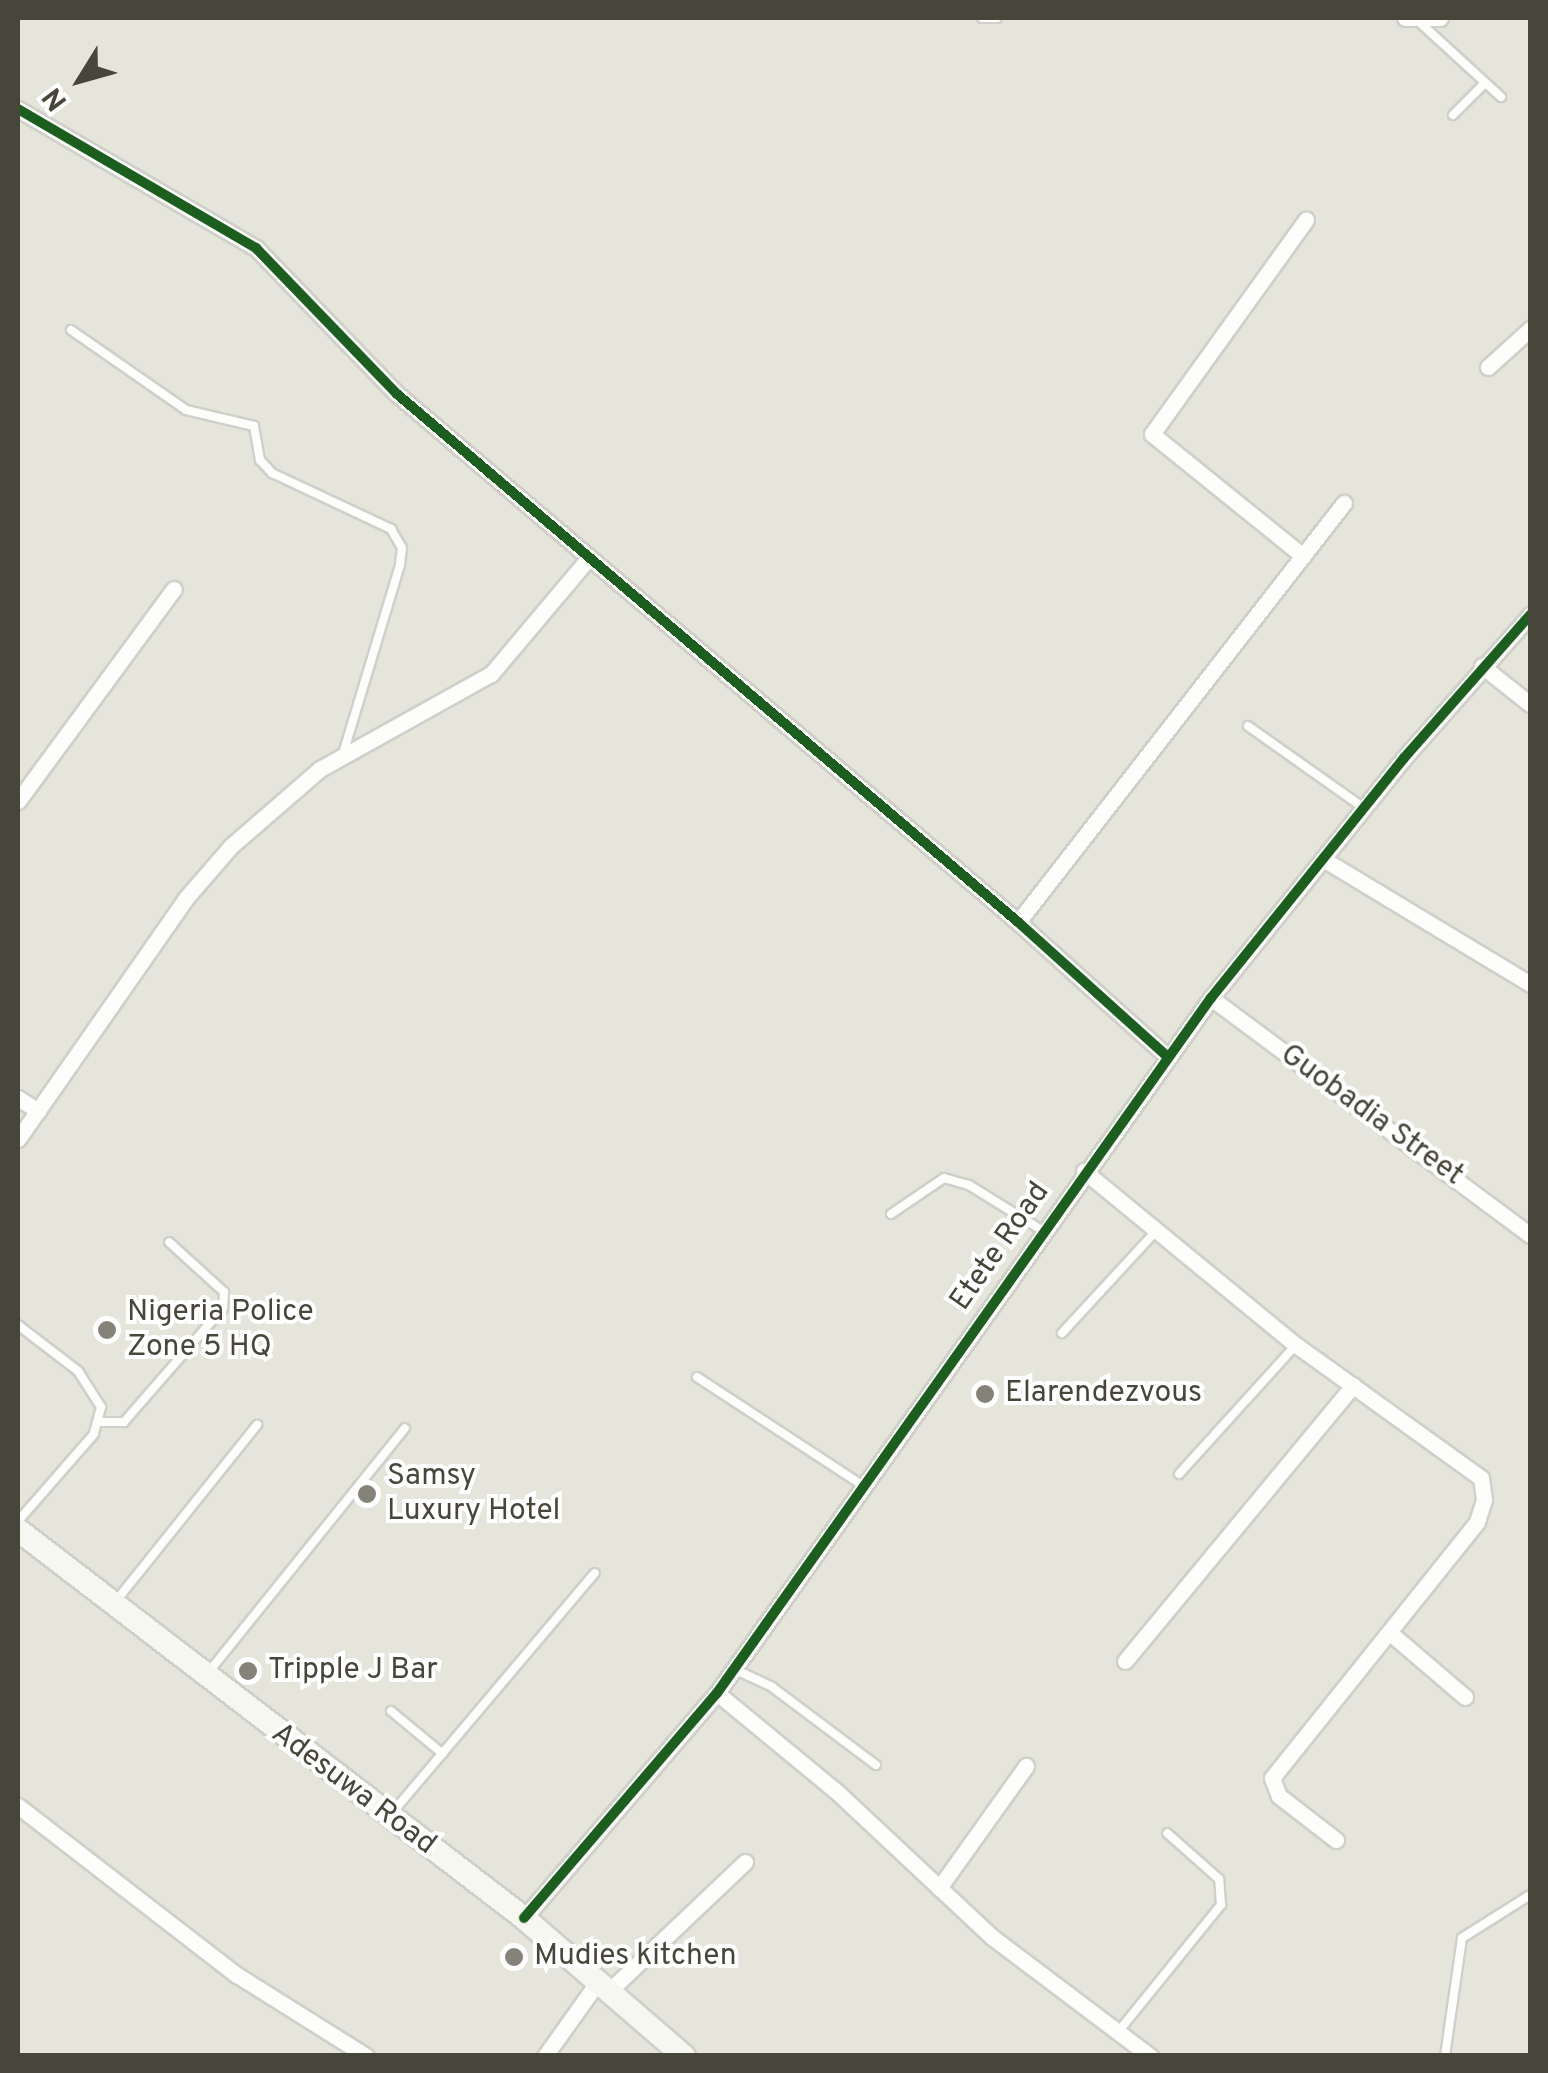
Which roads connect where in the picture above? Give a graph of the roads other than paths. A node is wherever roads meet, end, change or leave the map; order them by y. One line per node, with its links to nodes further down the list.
1 (982, 18): 2 (lane)
2 (997, 18)
3 (1440, 18): 4 (street)
4 (1411, 19): 5 (lane)
5 (1485, 82): 6 (lane); 8 (lane)
6 (1501, 97)
7 (18, 109): 15 (street)
8 (1453, 116)
9 (1306, 220): 14 (street)
10 (1530, 329): 12 (street)
11 (71, 330): 21 (lane)
12 (1488, 367)
13 (1344, 504): 14 (street)
14 (1303, 556): 25 (street)
15 (586, 562): 21 (street); 25 (street)
16 (174, 589): 22 (street)
17 (1530, 615): 18 (street, Etete Road)
18 (1482, 666): 19 (street); 23 (street, Etete Road)
19 (1530, 704)
20 (1248, 726): 23 (lane)
21 (343, 754): 30 (street)
22 (18, 800)
23 (1364, 808): 24 (street, Etete Road)
24 (1323, 860): 26 (street); 27 (street, Etete Road)
25 (1018, 922): 28 (street)
26 (1530, 984)
27 (1211, 998): 28 (street, Etete Road); 36 (street, Guobadia Street)
28 (1167, 1056): 32 (street, Etete Road)
29 (18, 1098): 30 (street)
30 (38, 1112): 31 (street)
31 (18, 1140)
32 (1084, 1171): 34 (street, Etete Road); 35 (street)
33 (891, 1214): 34 (lane)
34 (1042, 1231): 47 (street, Etete Road)
35 (1156, 1231): 39 (lane); 40 (street)
36 (1530, 1235)
37 (169, 1242): 43 (lane)
38 (18, 1325): 43 (lane)
39 (1062, 1333)
40 (1296, 1345): 42 (street); 46 (lane)
41 (697, 1376): 47 (lane)
42 (1353, 1385): 52 (street); 53 (street)
43 (99, 1422): 48 (lane)
44 (257, 1425): 51 (lane)
45 (405, 1428): 55 (lane)
46 (1178, 1474)
47 (866, 1487): 54 (street, Etete Road)
48 (18, 1520)
49 (18, 1530): 51 (street, Adesuwa Road)
50 (594, 1573): 59 (lane)
51 (113, 1605): 55 (street, Adesuwa Road)
52 (1389, 1632): 57 (street); 65 (street)
53 (1125, 1660)
54 (734, 1669): 56 (street, Etete Road); 60 (lane)
55 (206, 1677): 63 (street, Adesuwa Road)
56 (717, 1693): 67 (street); 69 (street, Etete Road)
57 (1465, 1697)
58 (392, 1711): 59 (lane)
59 (442, 1754): 63 (lane)
60 (876, 1765)
61 (1026, 1766): 67 (street)
62 (18, 1806): 72 (street)
63 (390, 1817): 69 (street, Adesuwa Road)
64 (1167, 1834): 71 (lane)
65 (1336, 1840)
66 (745, 1862): 70 (street)
67 (939, 1888): 71 (street)
68 (1530, 1895): 76 (lane)
69 (524, 1918): 70 (street, Adesuwa Road)
70 (602, 1988): 73 (street); 74 (street, Adesuwa Road)
71 (1118, 2032): 75 (street)
72 (366, 2056)
73 (546, 2056)
74 (684, 2056)
75 (1150, 2056)
76 (1445, 2056)

